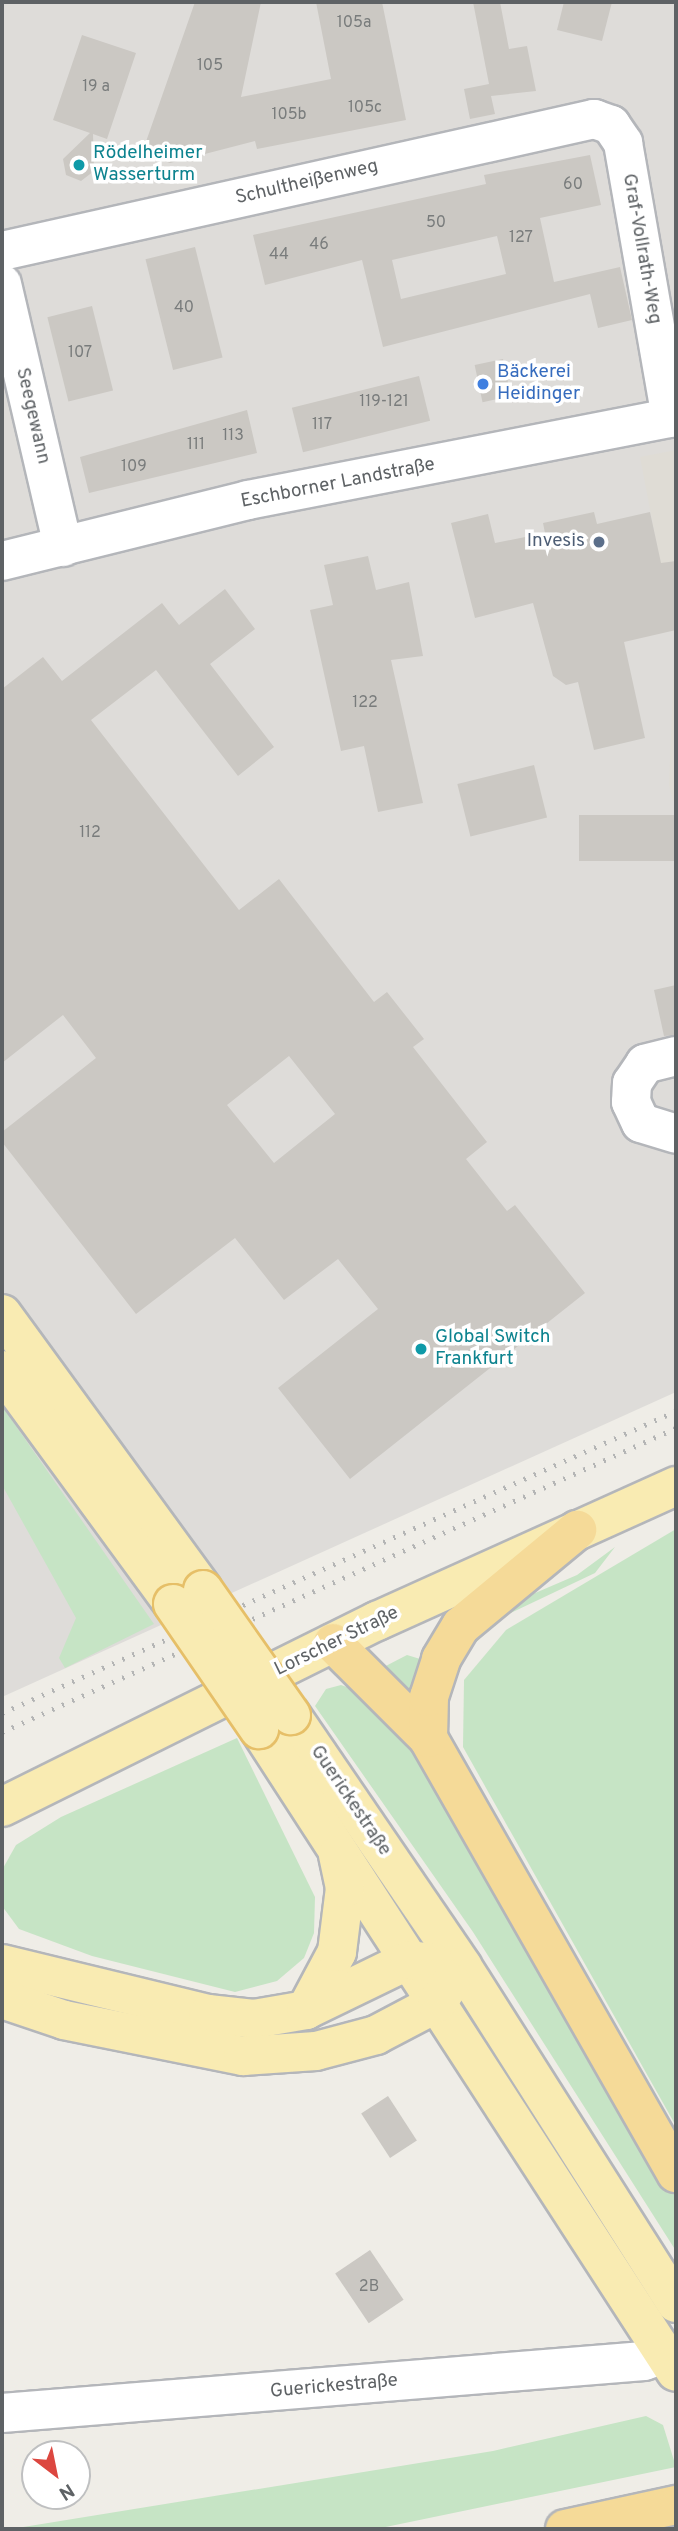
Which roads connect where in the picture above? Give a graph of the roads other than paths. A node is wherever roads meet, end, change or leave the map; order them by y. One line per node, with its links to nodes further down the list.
1 (611, 125): 2 (street, Schultheißenweg); 4 (street, Graf-Vollrath-Weg)
2 (2, 251)
3 (2, 284): 5 (street, Seegewann)
4 (674, 418): 5 (street, Eschborner Landstraße)
5 (63, 547): 6 (street, Eschborner Landstraße)
6 (2, 561)
7 (676, 1056): 8 (street)
8 (659, 1128)
9 (2, 1314): 13 (main road, Guerickestraße)
10 (2, 1370): 13 (main road, Guerickestraße)
11 (676, 1486): 12 (main road, Lorscher Straße)
12 (577, 1530): 14 (main road, Lorscher Straße); 16 (highway)
13 (188, 1597): 15 (main road, Guerickestraße, bridge)
14 (333, 1643): 16 (highway); 17 (main road, Lorscher Straße)
15 (275, 1722): 19 (main road, Guerickestraße); 23 (main road, Guerickestraße)
16 (428, 1738): 28 (highway)
17 (19, 1800): 18 (main road)
18 (2, 1834)
19 (337, 1846): 21 (main road, Guerickestraße); 27 (main road)
20 (2, 1939): 24 (main road)
21 (409, 1960): 23 (main road); 26 (main road, Guerickestraße); 27 (main road)
22 (2, 1964): 24 (main road)
23 (461, 1966): 26 (main road); 29 (main road, Guerickestraße)
24 (46, 1975): 27 (main road)
25 (2, 1999): 26 (main road)
26 (437, 2003): 30 (main road, Guerickestraße)
27 (306, 2010)
28 (676, 2173)
29 (676, 2303)
30 (671, 2363): 31 (street, Guerickestraße)
31 (2, 2413)
32 (676, 2505): 33 (highway)
33 (565, 2529)

